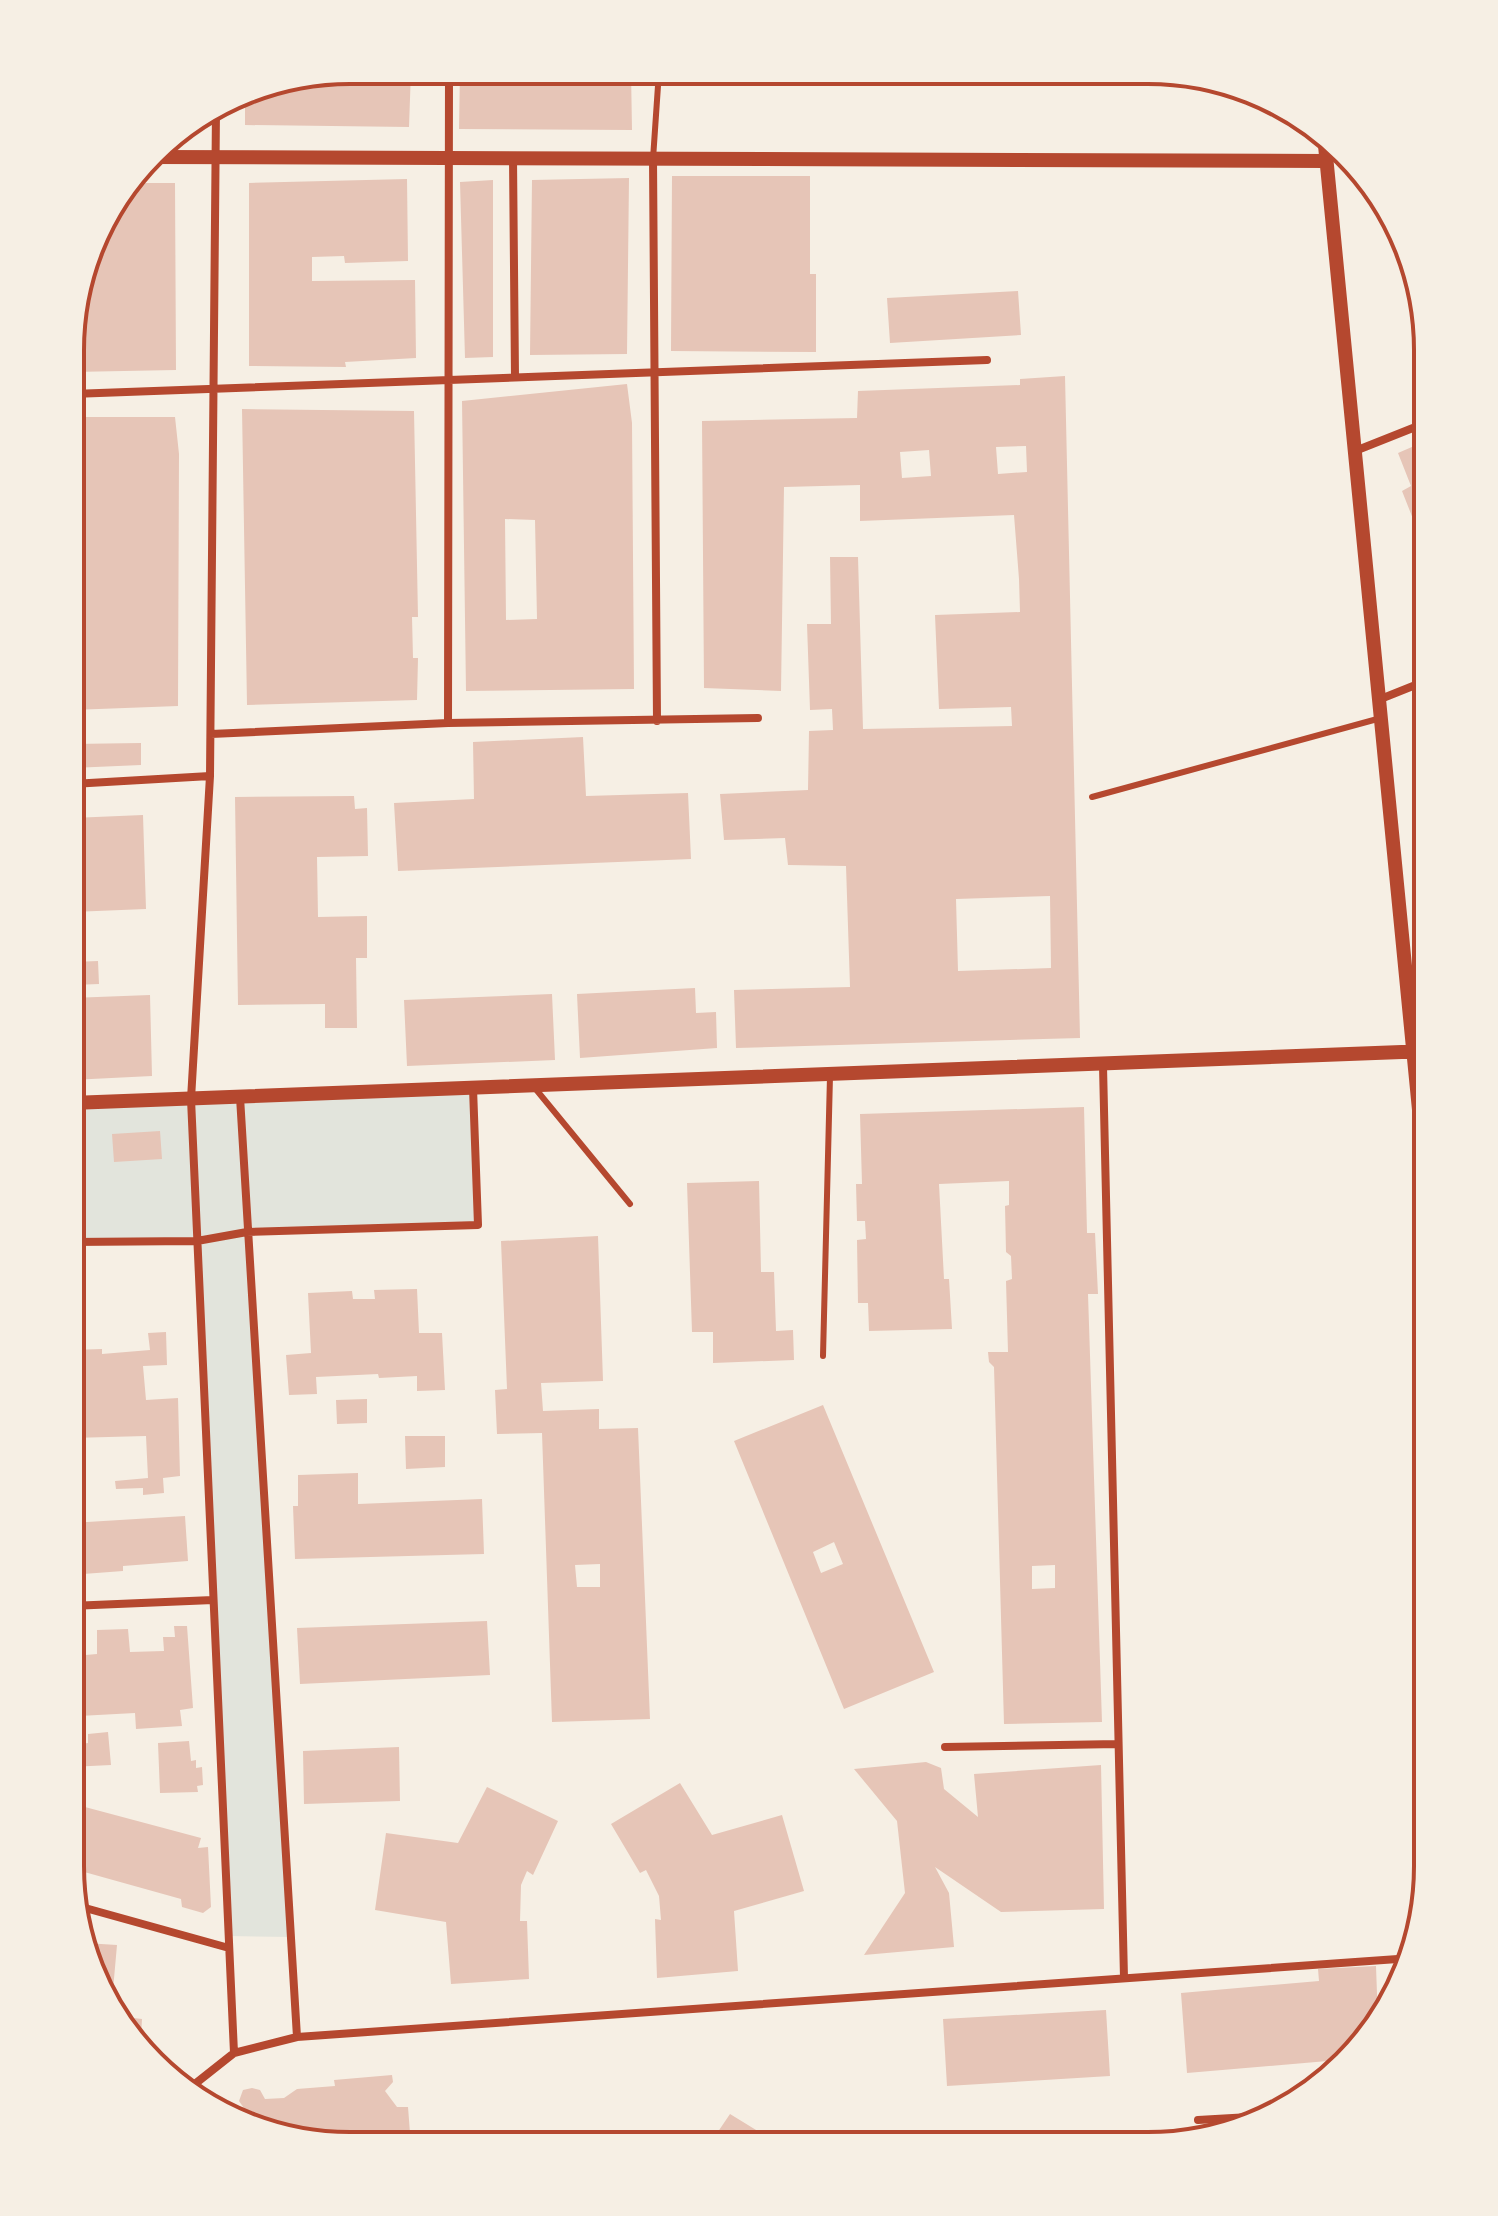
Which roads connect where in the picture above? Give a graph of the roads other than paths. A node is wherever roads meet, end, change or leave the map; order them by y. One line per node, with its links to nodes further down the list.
1 (449, 84): 7 (street)
2 (658, 84): 9 (lane)
3 (216, 121): 6 (street)
4 (1325, 153): 10 (street)
5 (168, 157): 6 (street)
6 (217, 157): 7 (street); 15 (street)
7 (451, 158): 8 (street); 14 (street)
8 (513, 158): 9 (street); 13 (street)
9 (653, 159): 10 (street); 12 (street)
10 (1326, 161): 18 (street)
11 (987, 360): 12 (street)
12 (657, 373): 13 (street); 23 (street)
13 (515, 376): 14 (street)
14 (446, 378): 15 (street); 24 (street)
15 (215, 391): 16 (street); 25 (street)
16 (84, 394)
17 (1414, 428): 18 (street)
18 (1355, 451): 20 (street)
19 (1414, 686): 20 (street)
20 (1378, 700): 22 (street)
21 (758, 718): 23 (street)
22 (1381, 718): 28 (lane); 29 (street)
23 (657, 721): 24 (street)
24 (448, 723): 25 (street)
25 (211, 734): 26 (street)
26 (210, 776): 27 (street); 36 (street)
27 (84, 783)
28 (1092, 797)
29 (1414, 996)
30 (1414, 1051): 31 (street)
31 (1103, 1066): 32 (street); 45 (street)
32 (830, 1076): 33 (street); 42 (lane)
33 (534, 1087): 34 (street); 38 (lane)
34 (473, 1088): 35 (street); 39 (street)
35 (240, 1097): 36 (street); 39 (street)
36 (191, 1099): 37 (street); 40 (street)
37 (84, 1103)
38 (630, 1204)
39 (247, 1232): 40 (street); 51 (street)
40 (197, 1241): 41 (street); 43 (street)
41 (84, 1242)
42 (823, 1356)
43 (213, 1600): 44 (street); 48 (street)
44 (84, 1605)
45 (1118, 1744): 46 (street); 50 (street)
46 (945, 1747)
47 (87, 1909): 48 (street)
48 (229, 1948): 52 (street)
49 (1397, 1959): 50 (street)
50 (1124, 1978): 51 (street)
51 (297, 2037): 52 (street)
52 (234, 2053): 53 (street)
53 (197, 2083)
54 (1234, 2118): 55 (street)
55 (1198, 2120)

